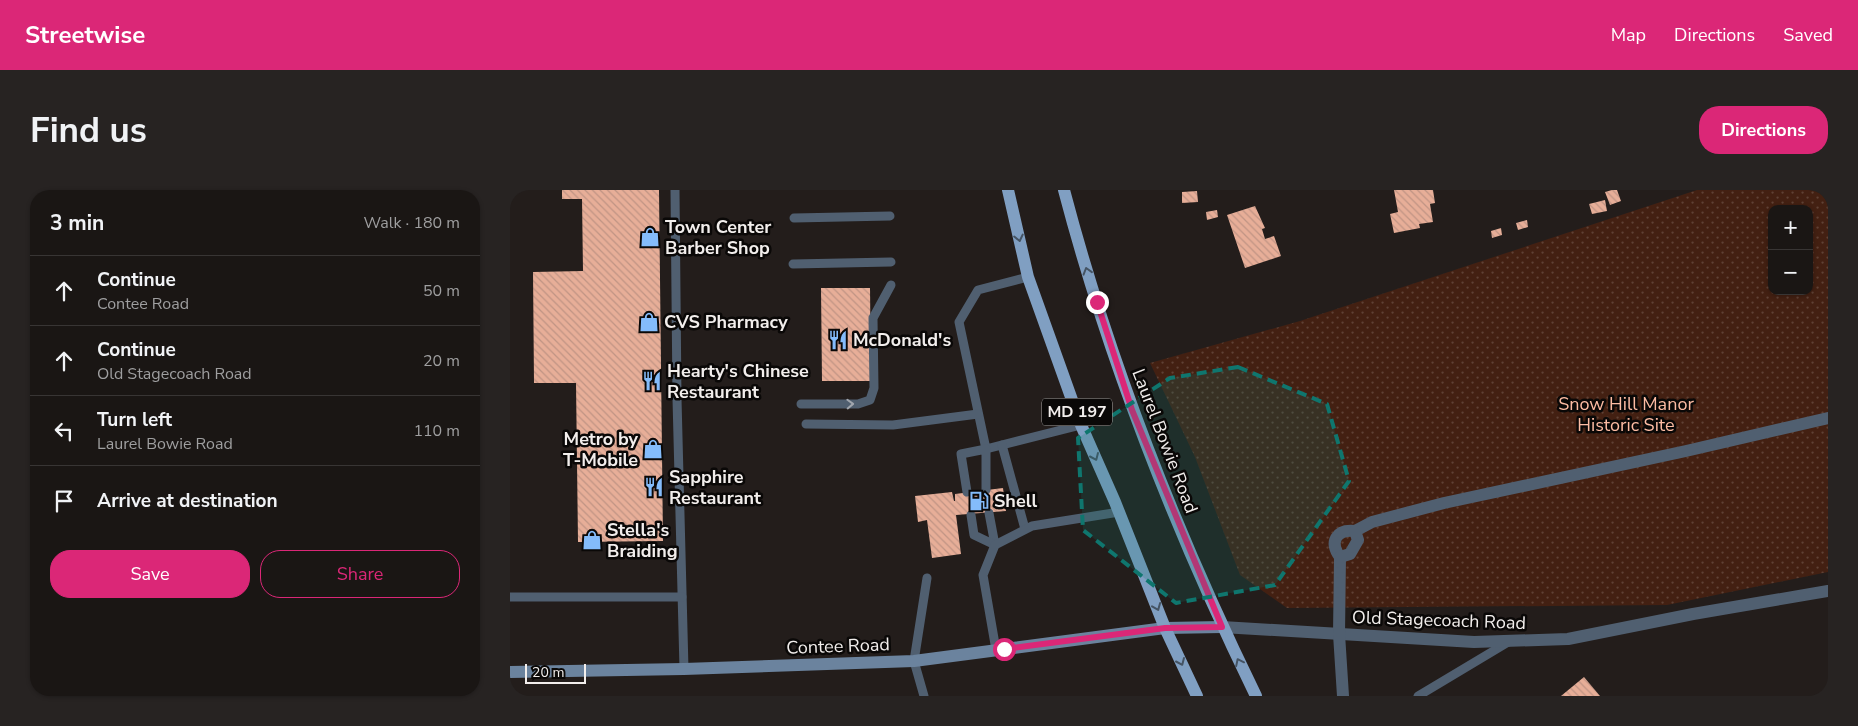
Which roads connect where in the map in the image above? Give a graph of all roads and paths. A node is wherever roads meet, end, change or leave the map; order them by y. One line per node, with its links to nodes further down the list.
1 (675, 190): 27 (lane)
2 (1008, 190): 8 (main road, MD 197, one-way to 8)
3 (1064, 190): 28 (main road, Laurel Bowie Road / MD 197, one-way to 3)
4 (890, 216): 5 (lane)
5 (794, 218)
6 (891, 262): 7 (lane)
7 (793, 264)
8 (1028, 278): 11 (lane); 14 (main road, MD 197)
9 (891, 285): 10 (lane, one-way to 9)
10 (802, 404)
11 (978, 414): 13 (lane); 16 (lane)
12 (1828, 418): 30 (street)
13 (806, 424)
14 (1081, 425): 15 (lane); 19 (main road, MD 197, one-way to 19)
15 (1002, 445): 16 (lane); 22 (lane)
16 (986, 450): 17 (lane); 18 (lane)
17 (986, 490)
18 (967, 492)
19 (1119, 512): 22 (lane); 29 (main road, MD 197, one-way to 29)
20 (990, 513): 23 (lane)
21 (971, 515): 23 (lane)
22 (1025, 529): 23 (lane)
23 (995, 546): 32 (lane)
24 (927, 578): 33 (lane)
25 (1828, 591): 31 (street, Old Stagecoach Road)
26 (510, 597): 27 (lane)
27 (682, 597): 34 (lane)
28 (1222, 627): 29 (street, Old Stagecoach Road); 30 (street, Old Stagecoach Road); 38 (main road, Laurel Bowie Road / MD 197, one-way to 28)
29 (1165, 628): 32 (street, Contee Road); 37 (main road, MD 197, one-way to 37)
30 (1339, 634): 31 (street, Old Stagecoach Road); 39 (street)
31 (1511, 641): 40 (lane)
32 (996, 650): 33 (street, Contee Road)
33 (914, 661): 34 (street, Contee Road); 36 (lane)
34 (684, 669): 35 (street, Contee Road)
35 (510, 672)
36 (924, 696)
37 (1197, 696)
38 (1256, 696)
39 (1344, 696)
40 (1418, 696)

